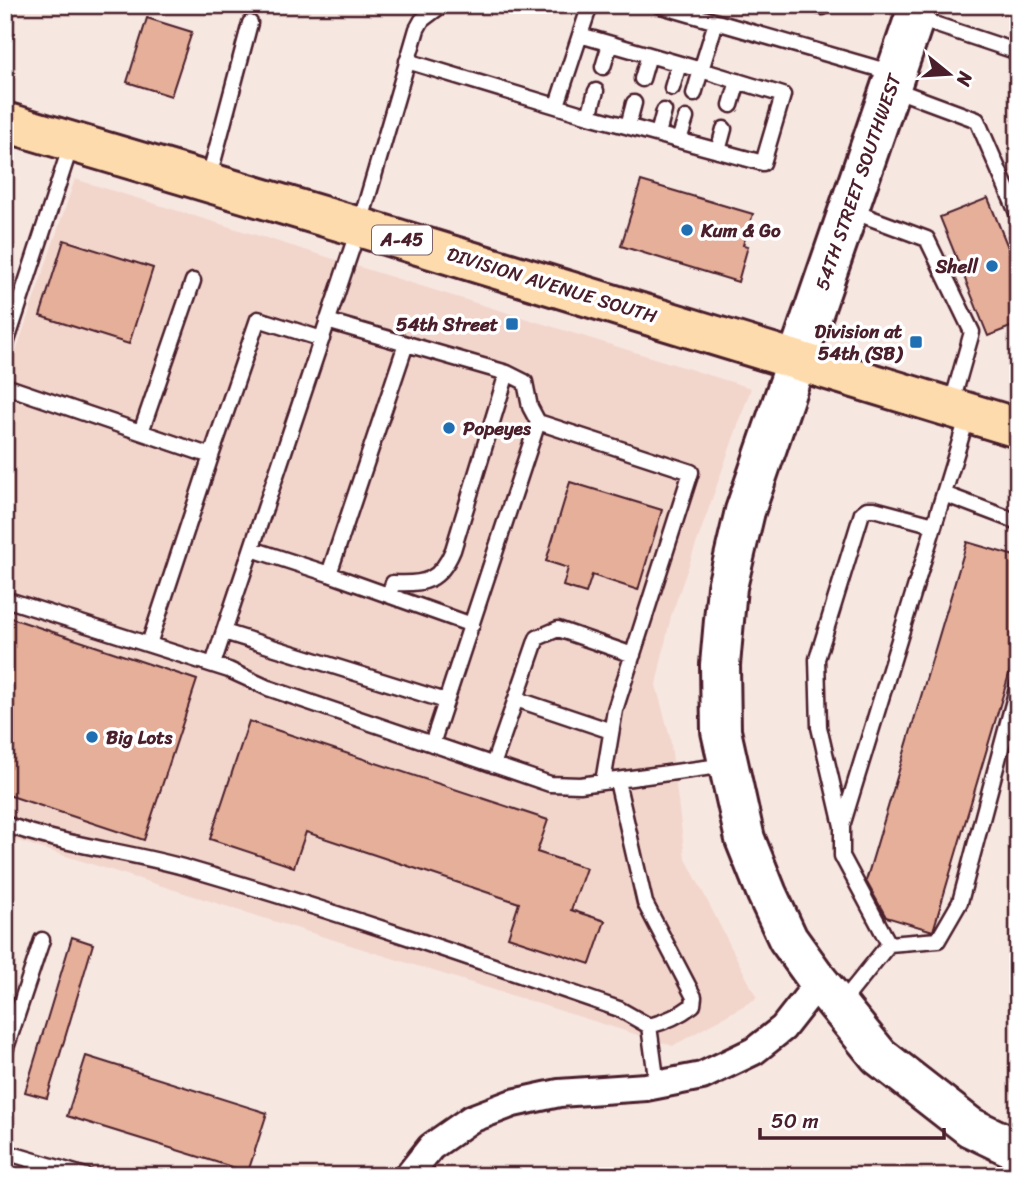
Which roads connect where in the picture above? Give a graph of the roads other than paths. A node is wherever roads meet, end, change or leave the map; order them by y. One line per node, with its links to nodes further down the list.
1 (590, 5): 9 (lane)
2 (658, 5): 7 (lane)
3 (814, 5): 4 (lane)
4 (824, 5)
5 (439, 6): 13 (lane)
6 (917, 11): 11 (lane); 18 (main road, 54TH STREET SOUTHWEST)
7 (716, 22): 16 (lane); 18 (lane)
8 (250, 23): 36 (lane)
9 (580, 35): 10 (lane); 25 (lane)
10 (610, 44): 12 (lane); 15 (lane)
11 (1018, 52)
12 (649, 55): 14 (lane); 17 (lane)
13 (407, 61): 25 (lane); 39 (lane)
14 (679, 64): 16 (lane); 20 (lane)
15 (603, 67)
16 (701, 70): 19 (lane); 22 (lane)
17 (642, 79)
18 (892, 80): 37 (main road, 54TH STREET SOUTHWEST); 38 (lane)
19 (738, 81): 24 (lane); 35 (lane)
20 (672, 88)
21 (596, 91): 27 (lane)
22 (694, 94)
23 (634, 103): 30 (lane)
24 (731, 104)
25 (557, 105): 27 (lane)
26 (664, 111): 32 (lane)
27 (589, 116): 30 (lane)
28 (686, 118): 33 (lane)
29 (5, 122): 34 (main road, DIVISION AVENUE SOUTH / A-45)
30 (628, 126): 32 (lane)
31 (724, 129): 35 (lane)
32 (658, 134): 33 (lane)
33 (679, 140): 35 (lane)
34 (72, 141): 36 (main road, DIVISION AVENUE SOUTH / A-45); 44 (lane)
35 (718, 151)
36 (208, 182): 39 (main road, DIVISION AVENUE SOUTH / A-45)
37 (848, 210): 45 (main road, 54TH STREET SOUTHWEST); 48 (lane)
38 (1018, 215)
39 (359, 226): 41 (lane); 45 (main road, DIVISION AVENUE SOUTH / A-45)
40 (193, 281): 51 (lane)
41 (327, 321): 42 (lane); 43 (lane)
42 (322, 339): 52 (lane); 56 (lane)
43 (406, 344): 46 (lane); 57 (lane)
44 (5, 347)
45 (798, 360): 48 (main road, DIVISION AVENUE SOUTH / A-45); 71 (main road, 54TH STREET SOUTHWEST)
46 (507, 373): 49 (lane); 58 (lane)
47 (5, 386): 51 (lane)
48 (959, 411): 50 (main road, DIVISION AVENUE SOUTH / A-45); 53 (lane)
49 (538, 422): 60 (lane); 63 (lane)
50 (1018, 428)
51 (141, 432): 52 (lane)
52 (211, 456): 62 (lane)
53 (944, 494): 54 (lane); 55 (lane)
54 (1018, 522)
55 (934, 525): 74 (lane); 74 (lane)
56 (252, 549): 57 (lane); 61 (lane)
57 (329, 573): 58 (lane)
58 (389, 595): 60 (lane)
59 (5, 599): 62 (lane)
60 (471, 625): 67 (lane)
61 (224, 632): 64 (lane); 67 (lane)
62 (149, 644): 64 (lane)
63 (632, 655): 66 (lane); 68 (lane)
64 (213, 664): 69 (lane)
65 (1018, 685): 76 (lane)
66 (516, 699): 68 (lane); 70 (lane)
67 (446, 701): 69 (lane)
68 (611, 731): 72 (lane)
69 (432, 744): 70 (lane)
70 (493, 765): 72 (lane)
71 (728, 765): 72 (lane); 77 (main road, 54TH STREET SOUTHWEST)
72 (610, 782): 78 (lane)
73 (5, 824): 78 (lane)
74 (842, 826): 76 (lane)
75 (41, 940): 79 (lane)
76 (889, 944): 77 (lane)
77 (829, 995): 80 (street); 81 (main road, 54TH STREET SOUTHWEST)
78 (649, 1026): 80 (lane)
79 (5, 1051)
80 (657, 1085): 84 (street)
81 (1018, 1150)
82 (5, 1152): 83 (lane)
83 (86, 1176)
84 (408, 1176)

